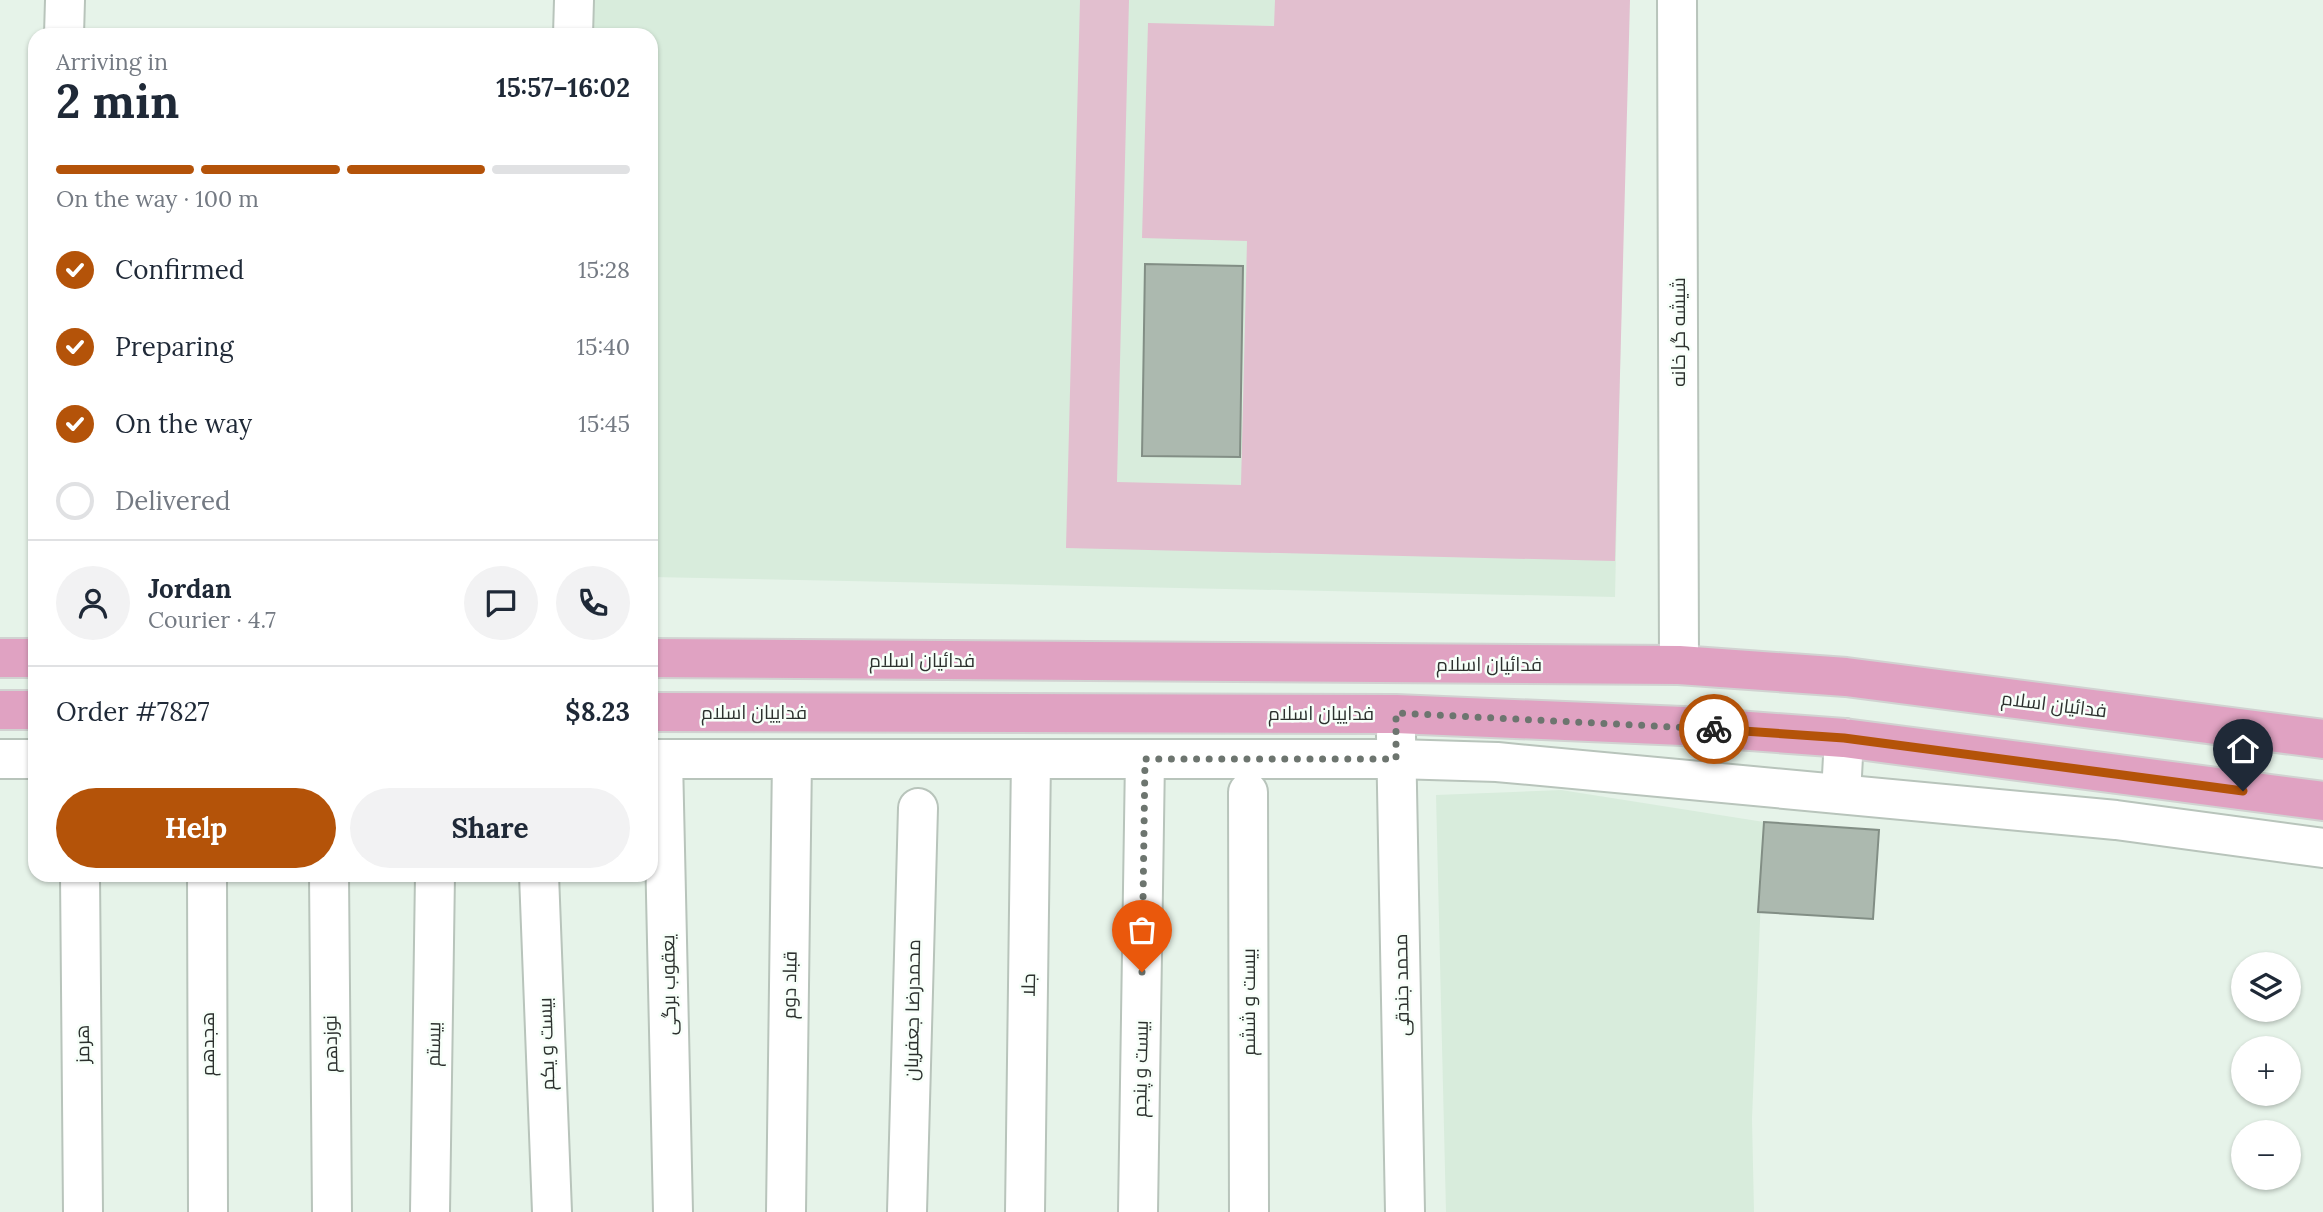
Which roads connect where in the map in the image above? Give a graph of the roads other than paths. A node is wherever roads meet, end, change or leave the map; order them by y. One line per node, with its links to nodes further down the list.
1 (65, 0): 4 (street)
2 (574, 0): 5 (street)
3 (1677, 0): 9 (street, شیشه گر خانه)
4 (64, 28)
5 (573, 28)
6 (0, 658): 8 (main road)
7 (658, 658): 9 (main road, فدائیان اسلام)
8 (28, 659)
9 (1679, 665): 15 (main road, فدائیان اسلام)
10 (0, 710): 11 (main road)
11 (28, 710)
12 (658, 712): 13 (main road, فداییان اسلام)
13 (1396, 713): 14 (main road, فداییان اسلام); 22 (street, محمد جندقی)
14 (1844, 738): 25 (street); 26 (main road, فداییان اسلام)
15 (2323, 739)
16 (0, 759): 17 (street)
17 (28, 759)
18 (658, 759): 19 (street)
19 (792, 759): 20 (street); 40 (street, قباد دوم)
20 (1031, 759): 21 (street); 42 (street, جلا)
21 (1145, 759): 22 (street); 43 (street, بیست و پنجم)
22 (1396, 759): 25 (street); 45 (street, محمد جندقی)
23 (658, 787): 39 (street, یعقوب برگی)
24 (1248, 792): 44 (street, بیست و ششم)
25 (1841, 794): 28 (street)
26 (2323, 801)
27 (918, 808): 41 (street, محمدرضا جعفریان)
28 (2323, 848)
29 (80, 882): 34 (street, هرمز)
30 (207, 882): 35 (street, هجدهم)
31 (329, 882): 36 (street, نوزدهم)
32 (435, 882): 37 (street, بیستم)
33 (539, 882): 38 (street, بیست و یکم)
34 (83, 1212)
35 (208, 1212)
36 (332, 1212)
37 (430, 1212)
38 (552, 1212)
39 (673, 1212)
40 (786, 1212)
41 (907, 1212)
42 (1025, 1212)
43 (1138, 1212)
44 (1249, 1212)
45 (1405, 1212)

